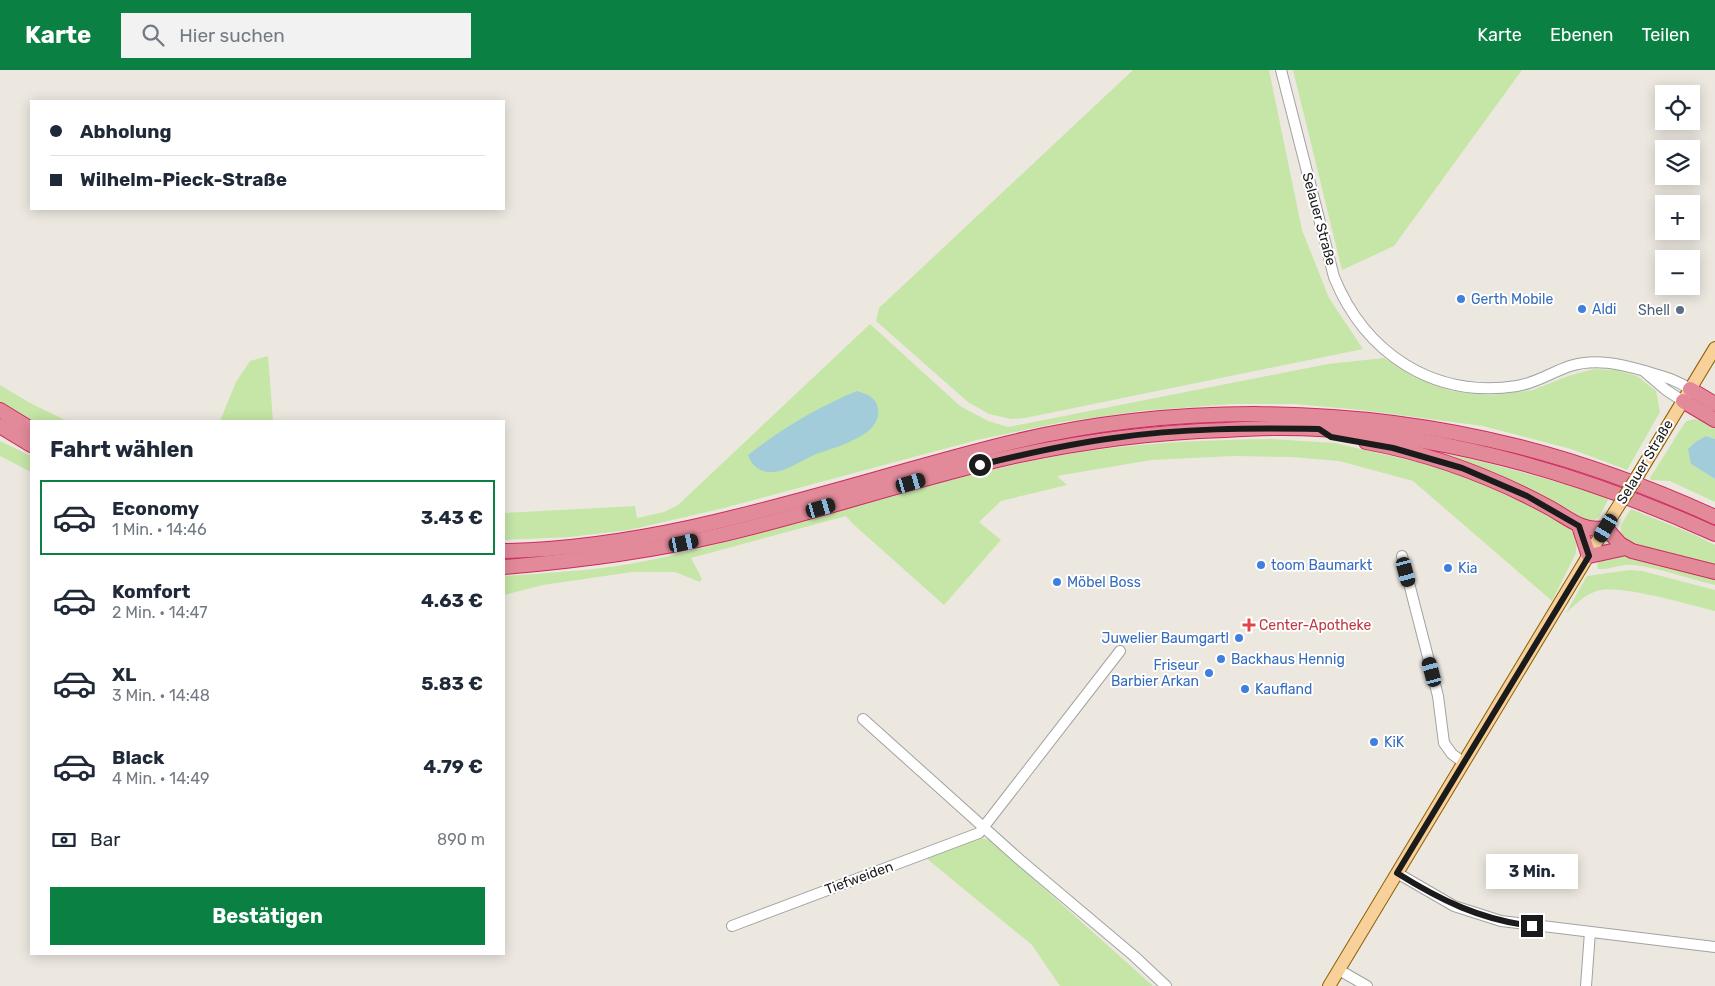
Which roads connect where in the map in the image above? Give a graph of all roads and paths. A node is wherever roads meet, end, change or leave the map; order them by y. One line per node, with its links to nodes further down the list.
1 (1281, 70): 3 (street, Selauer Straße)
2 (1715, 348): 4 (main road, Selauer Straße)
3 (1644, 371): 4 (street, Selauer Straße); 5 (street, Selauer Straße)
4 (1690, 389): 5 (main road, Selauer Straße); 6 (highway)
5 (1682, 401): 8 (highway); 17 (main road, Selauer Straße, bridge)
6 (1715, 404)
7 (0, 410): 10 (highway)
8 (1715, 420)
9 (0, 426): 12 (highway)
10 (30, 428)
11 (1319, 429): 16 (highway); 18 (highway); 23 (highway)
12 (30, 444)
13 (1674, 499): 14 (highway); 15 (highway); 20 (highway)
14 (1715, 509)
15 (1715, 518)
16 (1579, 526): 17 (highway); 22 (highway)
17 (1606, 528): 19 (highway); 22 (main road, Selauer Straße)
18 (1715, 534)
19 (1626, 548): 22 (highway); 24 (highway)
20 (505, 551)
21 (1402, 556): 27 (street)
22 (1589, 556): 27 (main road, Selauer Straße)
23 (505, 567)
24 (1715, 572)
25 (1120, 651): 28 (street, Tiefweiden)
26 (863, 719): 28 (street)
27 (1464, 762): 29 (main road, Selauer Straße)
28 (984, 827): 30 (street, Tiefweiden); 34 (street)
29 (1397, 873): 31 (street); 33 (main road, Selauer Straße)
30 (732, 926)
31 (1590, 932): 32 (street); 37 (street)
32 (1715, 947)
33 (1339, 970): 35 (main road, Selauer Straße); 36 (street)
34 (1166, 986)
35 (1329, 986)
36 (1367, 986)
37 (1586, 986)

